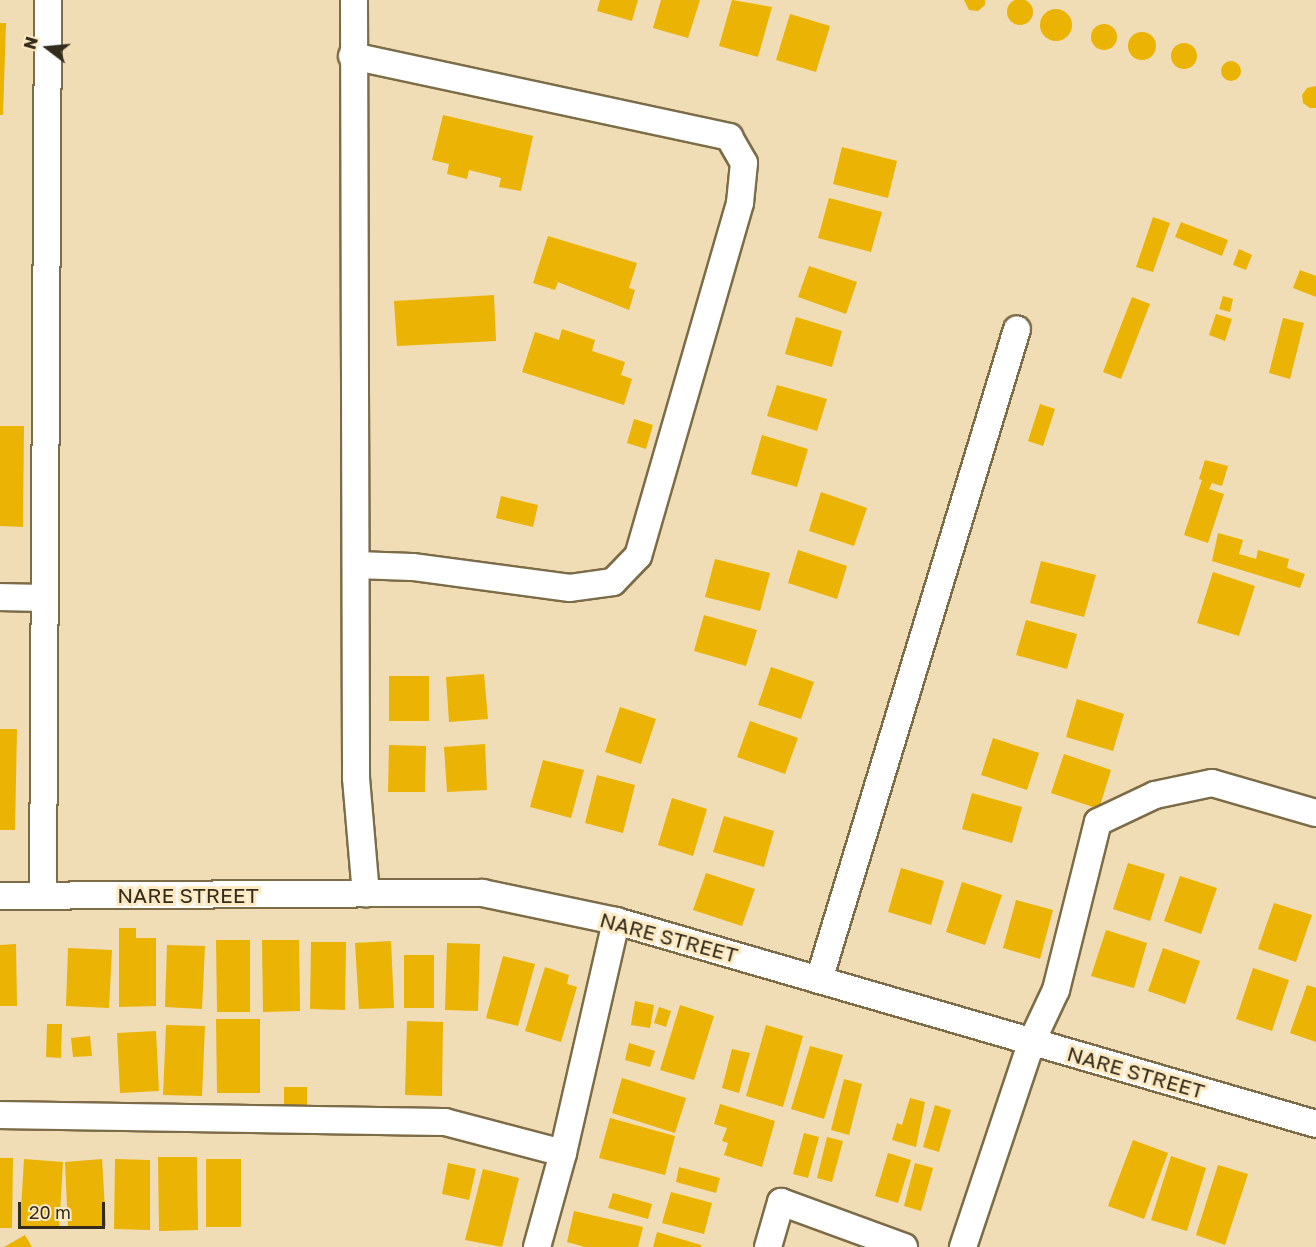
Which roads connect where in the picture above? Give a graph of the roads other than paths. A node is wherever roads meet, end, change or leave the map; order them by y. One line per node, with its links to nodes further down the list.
1 (48, 0): 7 (street)
2 (354, 0): 3 (street)
3 (352, 56): 5 (street); 5 (street)
4 (1017, 329): 13 (street)
5 (356, 565): 9 (street)
6 (0, 597): 7 (street)
7 (44, 598): 11 (street)
8 (1316, 813): 14 (street)
9 (366, 894): 11 (street, NARE STREET); 12 (street, NARE STREET)
10 (0, 896): 11 (street, NARE STREET)
11 (43, 896)
12 (616, 921): 13 (street, NARE STREET); 17 (street)
13 (819, 980): 14 (street, NARE STREET)
14 (1032, 1041): 16 (street, NARE STREET); 21 (street)
15 (0, 1115): 17 (street)
16 (1316, 1124)
17 (563, 1153): 18 (street)
18 (537, 1247)
19 (768, 1247): 20 (street)
20 (904, 1247)
21 (963, 1247)

